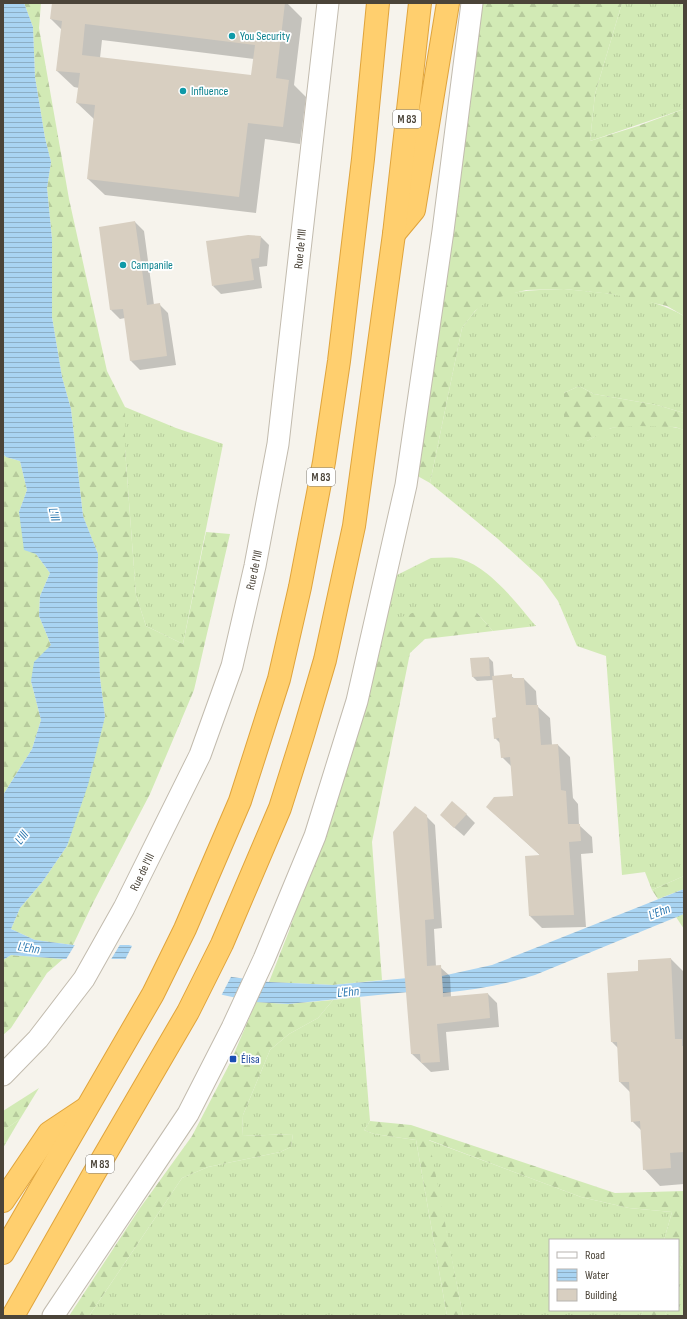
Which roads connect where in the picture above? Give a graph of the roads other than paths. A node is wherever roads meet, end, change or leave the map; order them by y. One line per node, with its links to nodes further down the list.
1 (328, 3): 7 (street, Rue de l'Ill)
2 (420, 3): 6 (highway, M 83)
3 (448, 3): 6 (highway)
4 (472, 3): 12 (street)
5 (377, 4): 8 (highway, M 83)
6 (394, 234): 11 (highway, M 83)
7 (3, 1075)
8 (90, 1106): 9 (highway); 10 (highway, M 83)
9 (3, 1201)
10 (3, 1253)
11 (13, 1316)
12 (53, 1316)

